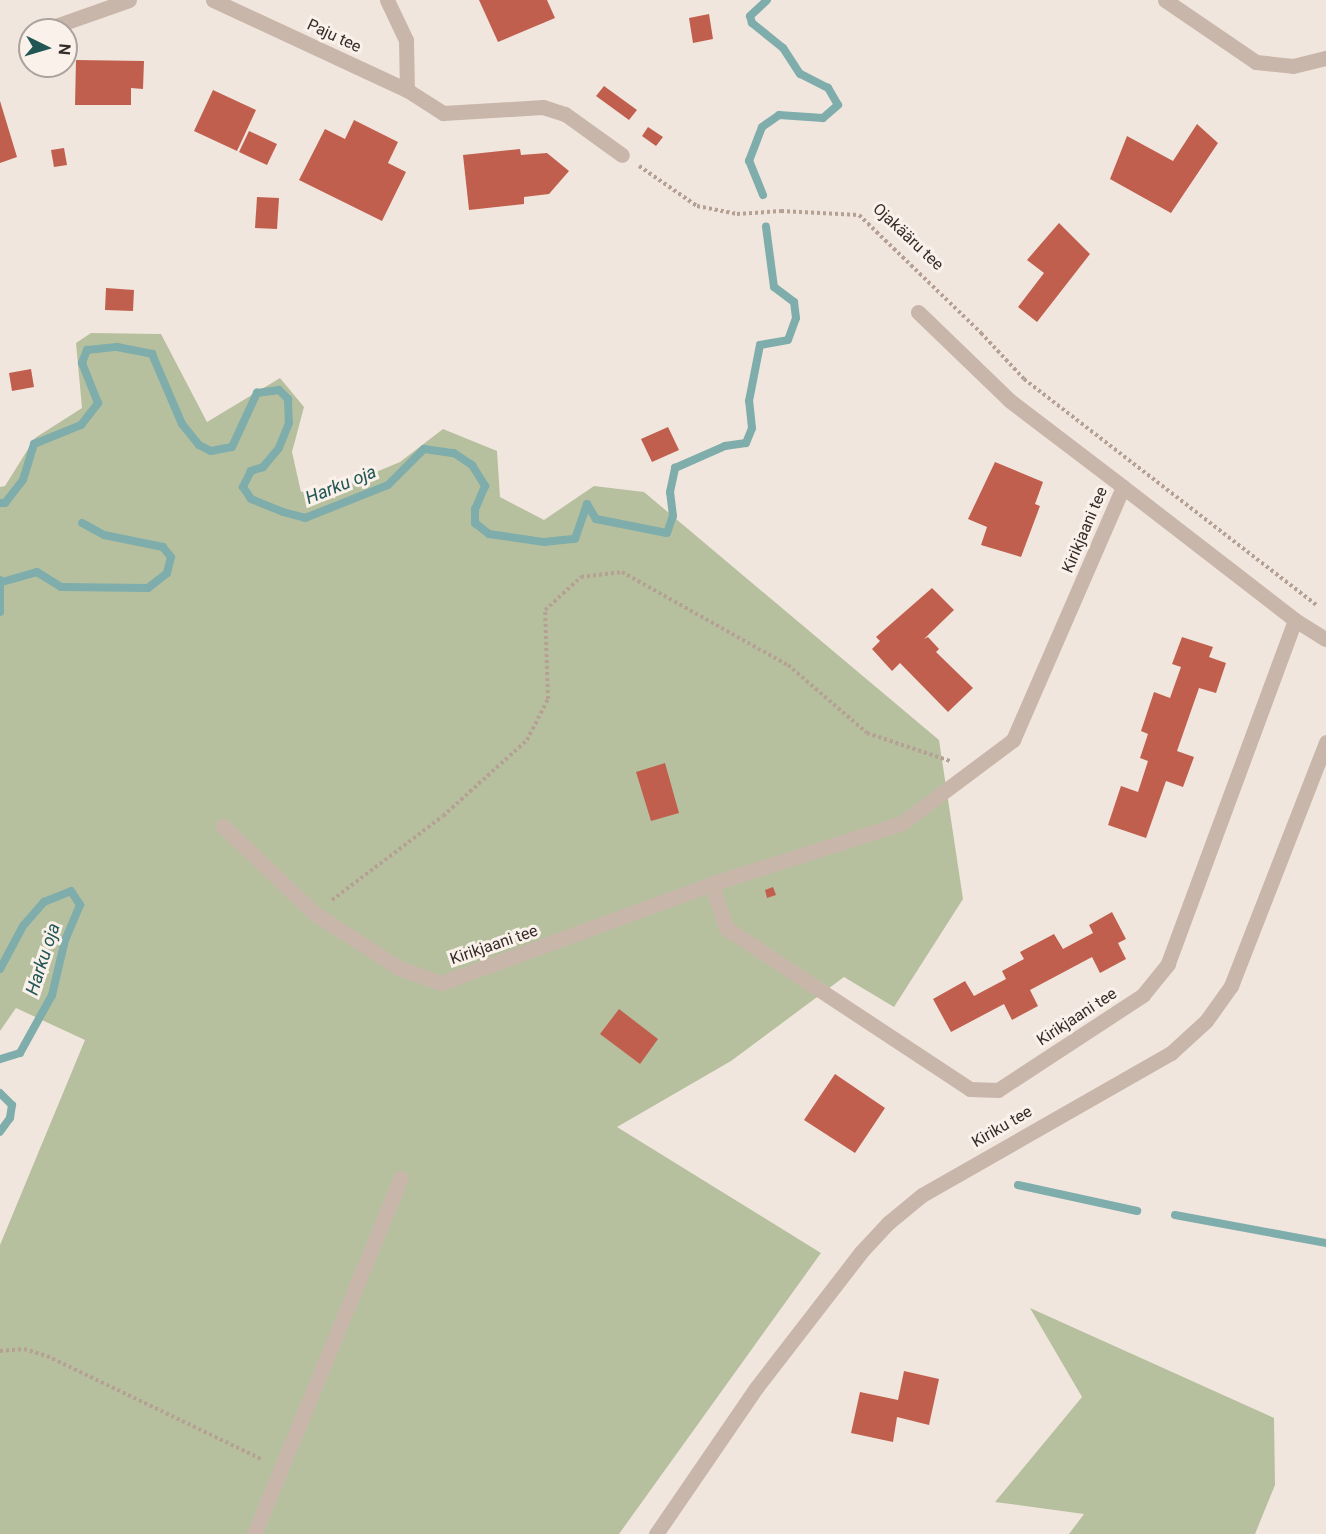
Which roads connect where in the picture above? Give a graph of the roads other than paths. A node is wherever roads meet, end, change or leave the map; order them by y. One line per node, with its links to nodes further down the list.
1 (129, 0): 5 (street)
2 (213, 0): 7 (street, Paju tee)
3 (387, 0): 7 (street)
4 (1165, 0): 6 (street)
5 (78, 18)
6 (1326, 58)
7 (407, 90): 8 (street)
8 (622, 155)
9 (918, 312): 10 (street)
10 (1123, 487): 11 (street, Kirikjaani tee); 15 (street, Kirikjaani tee)
11 (1295, 620): 12 (street, Kirikjaani tee); 15 (street, Kirikjaani tee)
12 (1326, 639)
13 (1326, 742): 18 (street, Kiriku tee)
14 (223, 826): 15 (street, Kirikjaani tee)
15 (711, 884)
16 (401, 1178): 17 (street)
17 (254, 1534)
18 (656, 1534)

